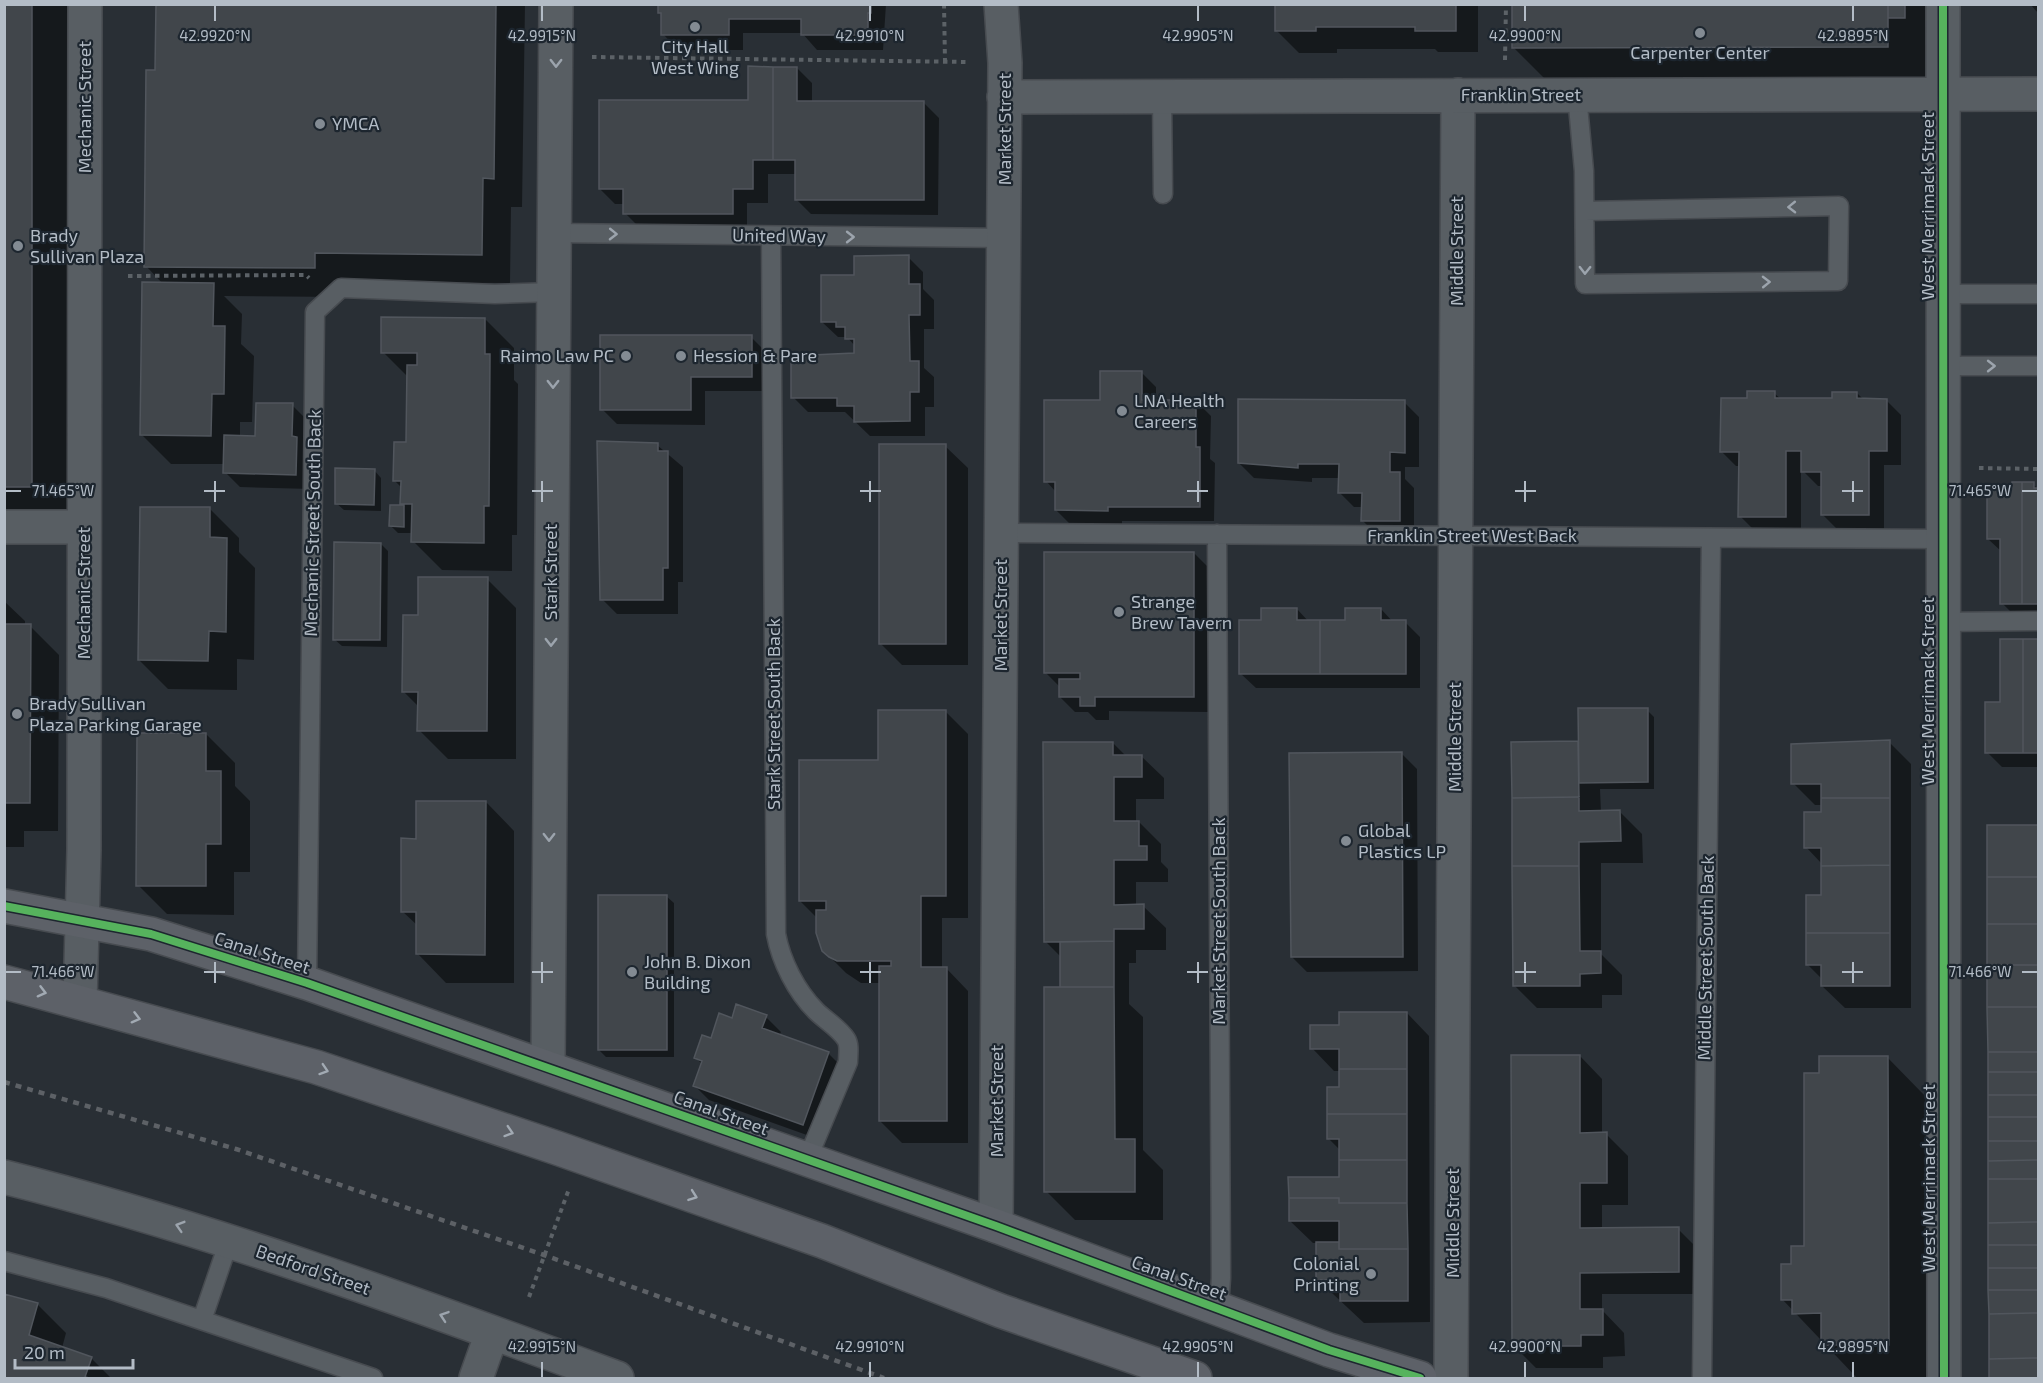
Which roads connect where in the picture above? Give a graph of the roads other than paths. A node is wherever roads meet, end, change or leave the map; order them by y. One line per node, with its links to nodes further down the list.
1 (85, 4): 22 (street, Mechanic Street)
2 (556, 4): 13 (street, Stark Street, one-way to 13)
3 (1001, 4): 10 (street, Market Street)
4 (1943, 4): 5 (street, West Merrimack Street)
5 (1943, 94): 6 (street, Franklin Street); 8 (street, Franklin Street); 17 (street, West Merrimack Street)
6 (2038, 94)
7 (1458, 95): 8 (street, Franklin Street); 9 (street, Franklin Street); 25 (street, Middle Street)
8 (1577, 95): 12 (lane)
9 (1162, 96): 10 (street, Franklin Street); 11 (lane)
10 (1004, 97): 15 (street, Market Street)
11 (1163, 194)
12 (1585, 211): 12 (lane, one-way to 12)
13 (554, 233): 14 (lane, United Way, one-way to 14); 16 (street, Stark Street)
14 (771, 236): 15 (lane, United Way, one-way to 15); 36 (lane, Stark Street South Back)
15 (1004, 238): 23 (street, Market Street)
16 (554, 292): 33 (lane, Mechanic Street South Back); 35 (street, Stark Street, one-way to 35)
17 (1943, 294): 18 (lane); 19 (street, West Merrimack Street)
18 (2038, 294)
19 (1943, 366): 20 (lane, one-way to 20); 27 (street, West Merrimack Street)
20 (2038, 366)
21 (4, 527): 22 (street)
22 (84, 527): 31 (street, Mechanic Street)
23 (1001, 533): 24 (lane, Franklin Street West Back); 38 (street, Market Street)
24 (1217, 534): 25 (lane, Franklin Street West Back); 41 (lane, Market Street South Back)
25 (1456, 536): 26 (lane, Franklin Street West Back); 49 (street, Middle Street)
26 (1711, 538): 27 (lane, Franklin Street West Back); 50 (lane, Middle Street South Back)
27 (1943, 539): 29 (street, West Merrimack Street)
28 (2038, 621): 29 (lane)
29 (1943, 622): 51 (street, West Merrimack Street)
30 (4, 906): 31 (street, Canal Street)
31 (82, 919): 33 (street, Canal Street); 34 (street, Mechanic Street)
32 (4, 982): 34 (street, one-way to 34)
33 (307, 983): 35 (street, Canal Street)
34 (80, 1002): 47 (street, one-way to 47)
35 (548, 1067): 36 (street, Canal Street)
36 (807, 1160): 38 (street, Canal Street)
37 (4, 1177): 39 (street, Bedford Street, one-way to 37)
38 (996, 1226): 41 (street, Canal Street)
39 (229, 1241): 42 (lane); 43 (street, Bedford Street, one-way to 39)
40 (4, 1261): 42 (lane)
41 (1219, 1308): 48 (street, Canal Street)
42 (202, 1320): 44 (lane)
43 (492, 1333): 45 (street); 46 (street, Bedford Street)
44 (373, 1378)
45 (476, 1378)
46 (617, 1378)
47 (1195, 1378)
48 (1420, 1378)
49 (1451, 1378)
50 (1702, 1378)
51 (1944, 1378)

